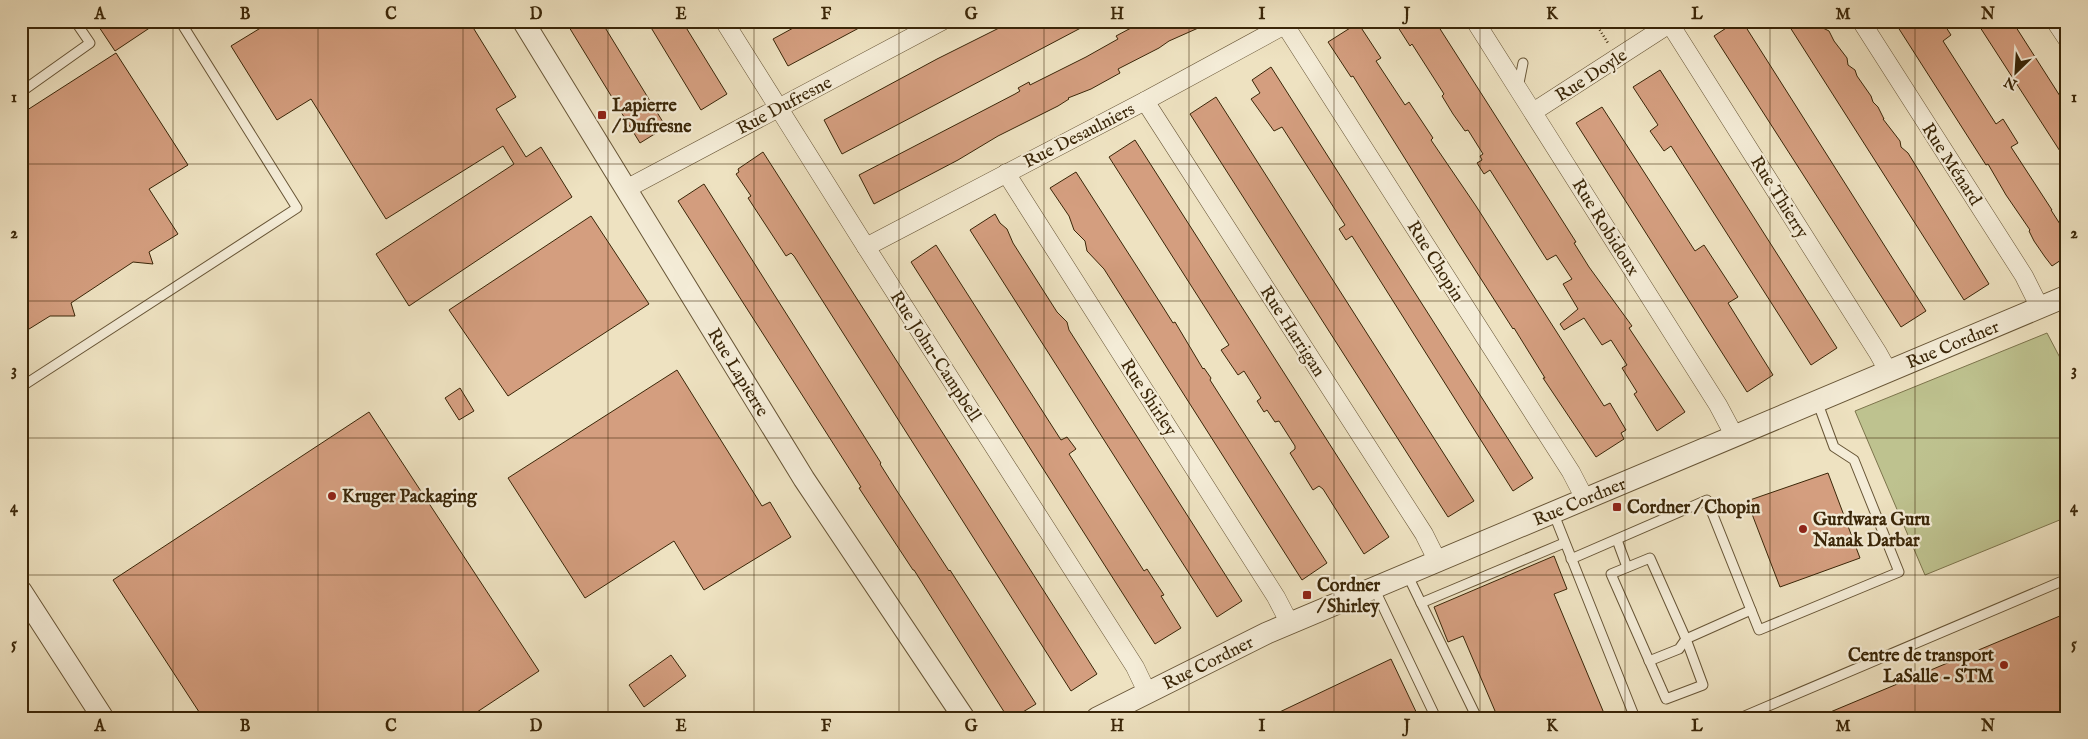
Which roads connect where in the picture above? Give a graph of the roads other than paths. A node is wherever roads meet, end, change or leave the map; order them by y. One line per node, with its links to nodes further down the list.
1 (75, 21): 14 (lane)
2 (180, 21): 24 (lane)
3 (523, 21): 19 (street, Rue Lapierre)
4 (724, 21): 16 (street, Rue John-Campbell)
5 (942, 21): 16 (street, Rue Dufresne)
6 (1475, 21): 13 (street, Rue Robidoux)
7 (1860, 21): 22 (street, Rue Ménard)
8 (2055, 21): 11 (street)
9 (1672, 22): 17 (street, Rue Doyle); 23 (street, Rue Thierry)
10 (1289, 23): 15 (street, Rue Desaulniers); 27 (street, Rue Chopin)
11 (2067, 39)
12 (1523, 63): 13 (lane)
13 (1518, 88): 17 (street, Rue Robidoux)
14 (21, 92)
15 (1145, 102): 18 (street, Rue Desaulniers); 32 (street, Rue Harrigan)
16 (778, 108): 19 (street, Rue Dufresne); 20 (street, Rue John-Campbell)
17 (1533, 112): 26 (street, Rue Robidoux)
18 (1006, 173): 20 (street, Rue Desaulniers); 40 (street, Rue Shirley)
19 (626, 189): 45 (street, Rue Lapierre)
20 (866, 247): 43 (street, Rue John-Campbell)
21 (2067, 296): 22 (street, Rue Cordner)
22 (2040, 308): 23 (street, Rue Cordner)
23 (1888, 371): 25 (street, Rue Cordner)
24 (21, 387)
25 (1817, 401): 26 (street, Rue Cordner); 39 (lane)
26 (1734, 435): 27 (street, Rue Cordner)
27 (1585, 499): 28 (street, Rue Cordner)
28 (1553, 512): 30 (lane); 32 (street, Rue Cordner)
29 (1617, 540): 31 (lane); 33 (lane); 39 (lane)
30 (1564, 543): 31 (lane); 38 (lane)
31 (1571, 560): 49 (lane)
32 (1438, 562): 34 (street, Rue Cordner)
33 (1627, 567): 41 (lane); 42 (lane)
34 (1407, 574): 36 (street, Rue Cordner); 38 (lane)
35 (2067, 579): 50 (lane)
36 (1374, 588): 40 (street, Rue Cordner); 47 (lane)
37 (21, 591): 44 (street)
38 (1421, 603): 48 (lane)
39 (1751, 610): 41 (lane)
40 (1290, 624): 43 (street, Rue Cordner)
41 (1686, 639): 42 (lane); 42 (lane)
42 (1649, 661)
43 (1147, 692): 46 (street, Rue Cordner)
44 (103, 718)
45 (964, 718)
46 (1097, 718)
47 (1436, 718)
48 (1477, 718)
49 (1635, 718)
50 (1740, 718)

